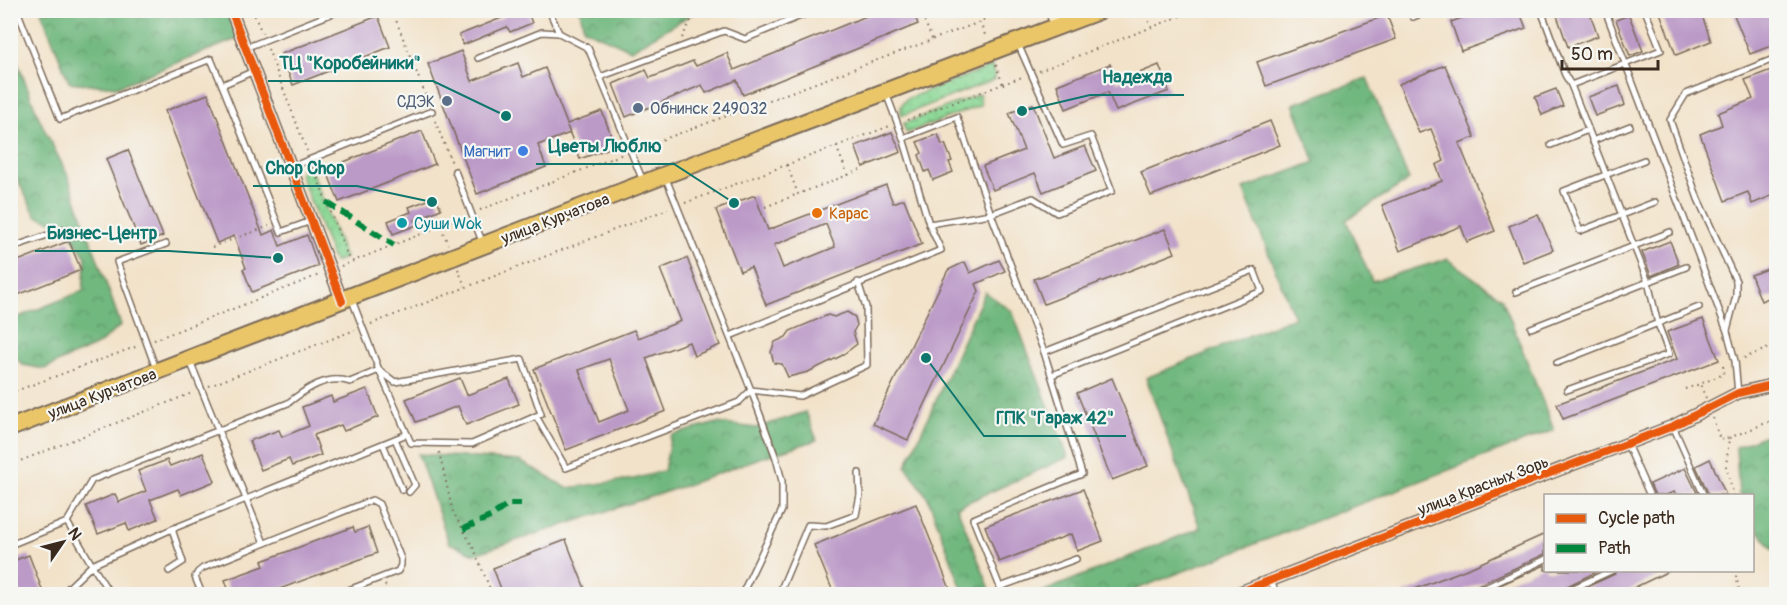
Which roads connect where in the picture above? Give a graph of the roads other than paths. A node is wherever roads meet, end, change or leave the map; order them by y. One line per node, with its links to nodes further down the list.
1 (17, 10): 24 (lane)
2 (231, 10): 18 (street)
3 (341, 10): 18 (lane)
4 (549, 10): 16 (lane)
5 (815, 10): 23 (lane)
6 (1053, 10): 15 (main road)
7 (1101, 10): 14 (main road, улица Курчатова)
8 (1411, 10): 9 (lane)
9 (1431, 10)
10 (1541, 10): 25 (lane)
11 (1613, 10): 13 (lane)
12 (1645, 10): 21 (lane)
13 (1605, 12): 21 (lane)
14 (1079, 14): 15 (main road, улица Курчатова)
15 (1059, 26): 17 (main road, улица Курчатова)
16 (558, 33): 19 (lane); 23 (lane)
17 (1017, 42): 26 (main road, улица Курчатова); 40 (lane)
18 (245, 48): 22 (street)
19 (478, 58)
20 (1776, 58): 58 (lane)
21 (1626, 64): 25 (lane); 58 (lane)
22 (254, 71): 24 (lane); 34 (street)
23 (600, 77): 38 (lane)
24 (222, 85): 42 (lane)
25 (1571, 85): 29 (lane)
26 (885, 91): 30 (lane); 37 (main road, улица Курчатова)
27 (432, 111): 34 (lane)
28 (1630, 126): 31 (lane)
29 (1588, 130): 31 (lane); 32 (lane)
30 (903, 138): 40 (lane); 43 (lane)
31 (1592, 141): 36 (lane)
32 (1551, 145)
33 (1644, 160): 36 (lane)
34 (291, 167): 42 (street)
35 (455, 171): 47 (lane)
36 (1606, 174): 41 (lane); 41 (lane)
37 (664, 175): 38 (main road, улица Курчатова); 59 (lane)
38 (643, 183): 47 (main road, улица Курчатова)
39 (1655, 202): 41 (lane)
40 (991, 214): 43 (lane); 60 (lane)
41 (1621, 215): 48 (lane)
42 (312, 221): 54 (street)
43 (930, 224): 51 (lane)
44 (65, 229): 49 (lane)
45 (1670, 232): 48 (lane)
46 (166, 244): 64 (lane)
47 (484, 245): 54 (main road, улица Курчатова)
48 (1634, 246): 52 (lane); 53 (lane)
49 (10, 248)
50 (1686, 267): 52 (lane)
51 (858, 282): 59 (lane); 67 (lane)
52 (1648, 282): 56 (lane); 57 (lane)
53 (1516, 292)
54 (347, 299): 61 (main road, улица Курчатова); 63 (lane)
55 (1699, 308): 56 (lane)
56 (1658, 324): 62 (lane); 68 (lane)
57 (1531, 328)
58 (1727, 331): 69 (lane)
59 (730, 336): 67 (lane)
60 (1044, 352): 65 (lane); 65 (lane)
61 (190, 359): 64 (main road, улица Курчатова); 73 (lane)
62 (1557, 363)
63 (379, 370): 70 (lane); 73 (lane); 74 (lane)
64 (157, 372): 72 (main road, улица Курчатова)
65 (1052, 375): 88 (lane)
66 (1776, 384): 69 (street, улица Красных Зорь)
67 (751, 390): 70 (lane); 98 (lane)
68 (1568, 390)
69 (1738, 393): 71 (street, улица Красных Зорь)
70 (536, 416): 74 (lane)
71 (1673, 426): 77 (street, улица Красных Зорь); 82 (lane)
72 (10, 428)
73 (218, 430): 83 (lane); 84 (lane)
74 (407, 434): 75 (lane)
75 (395, 439): 76 (lane); 80 (lane)
76 (383, 444): 79 (lane); 83 (lane)
77 (1627, 444): 81 (lane); 93 (street, улица Красных Зорь)
78 (859, 473): 99 (lane)
79 (402, 490)
80 (409, 492)
81 (1650, 494)
82 (1704, 494)
83 (246, 500): 85 (lane); 86 (lane)
84 (67, 522): 87 (lane); 90 (lane)
85 (172, 530): 90 (lane); 91 (lane)
86 (264, 543): 96 (lane); 97 (lane)
87 (10, 545)
88 (1076, 559)
89 (1544, 560): 102 (lane)
90 (92, 565): 94 (lane); 95 (lane)
91 (169, 571)
92 (1609, 572): 103 (lane)
93 (1271, 580): 100 (street, улица Красных Зорь); 101 (lane)
94 (62, 594)
95 (110, 594)
96 (202, 594)
97 (338, 594)
98 (742, 594)
99 (779, 594)
100 (1235, 594)
101 (1276, 594)
102 (1466, 594)
103 (1561, 594)

